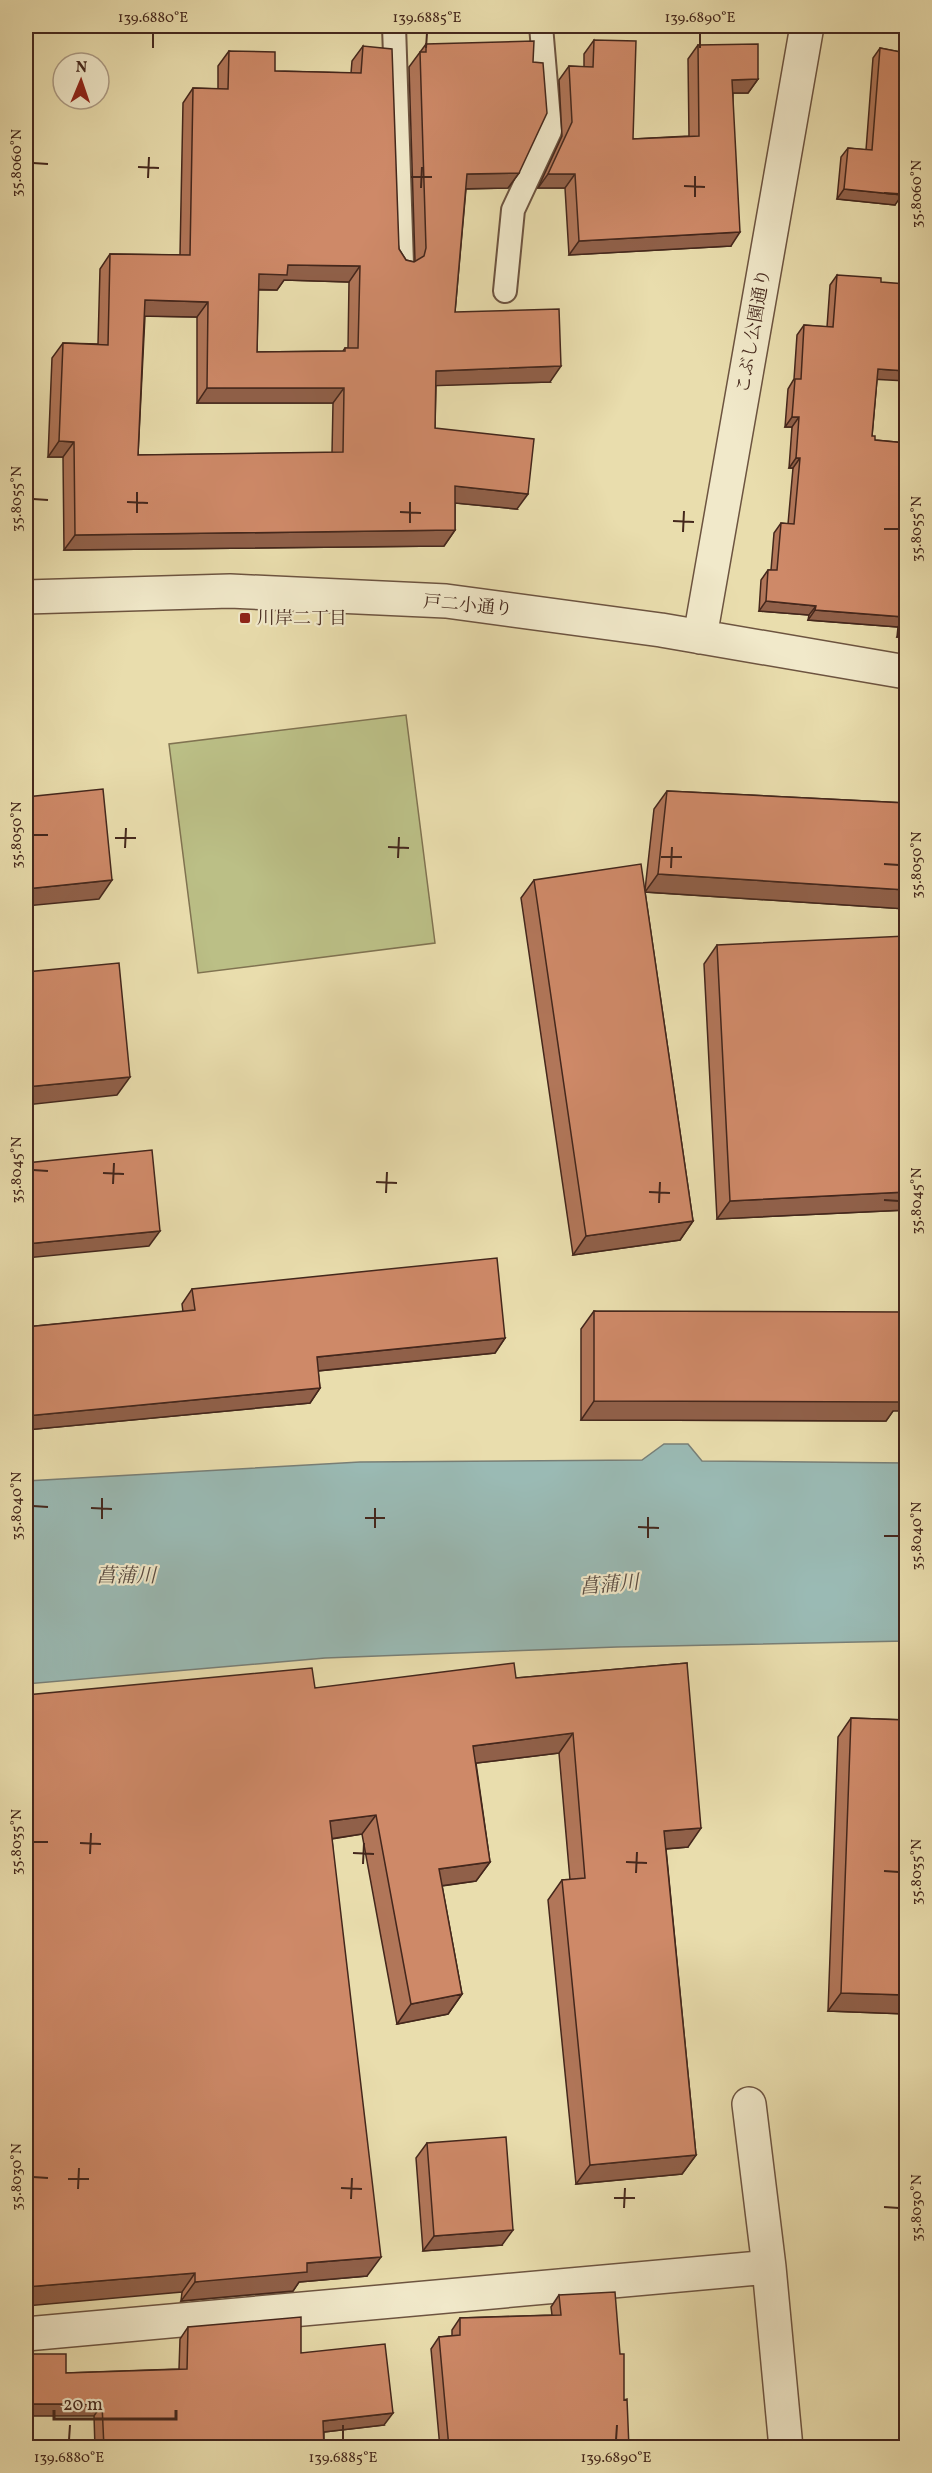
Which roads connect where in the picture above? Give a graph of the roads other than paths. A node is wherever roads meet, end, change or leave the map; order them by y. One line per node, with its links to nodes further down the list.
1 (394, 26): 4 (lane)
2 (542, 26): 5 (lane)
3 (807, 26): 7 (street, こぶし公園通り)
4 (402, 264)
5 (505, 291)
6 (26, 592): 7 (street, 戸二小通り)
7 (700, 637): 8 (street, 戸二小通り)
8 (906, 672)
9 (749, 2104): 10 (street)
10 (769, 2268): 11 (street); 12 (street)
11 (26, 2334)
12 (786, 2448)

